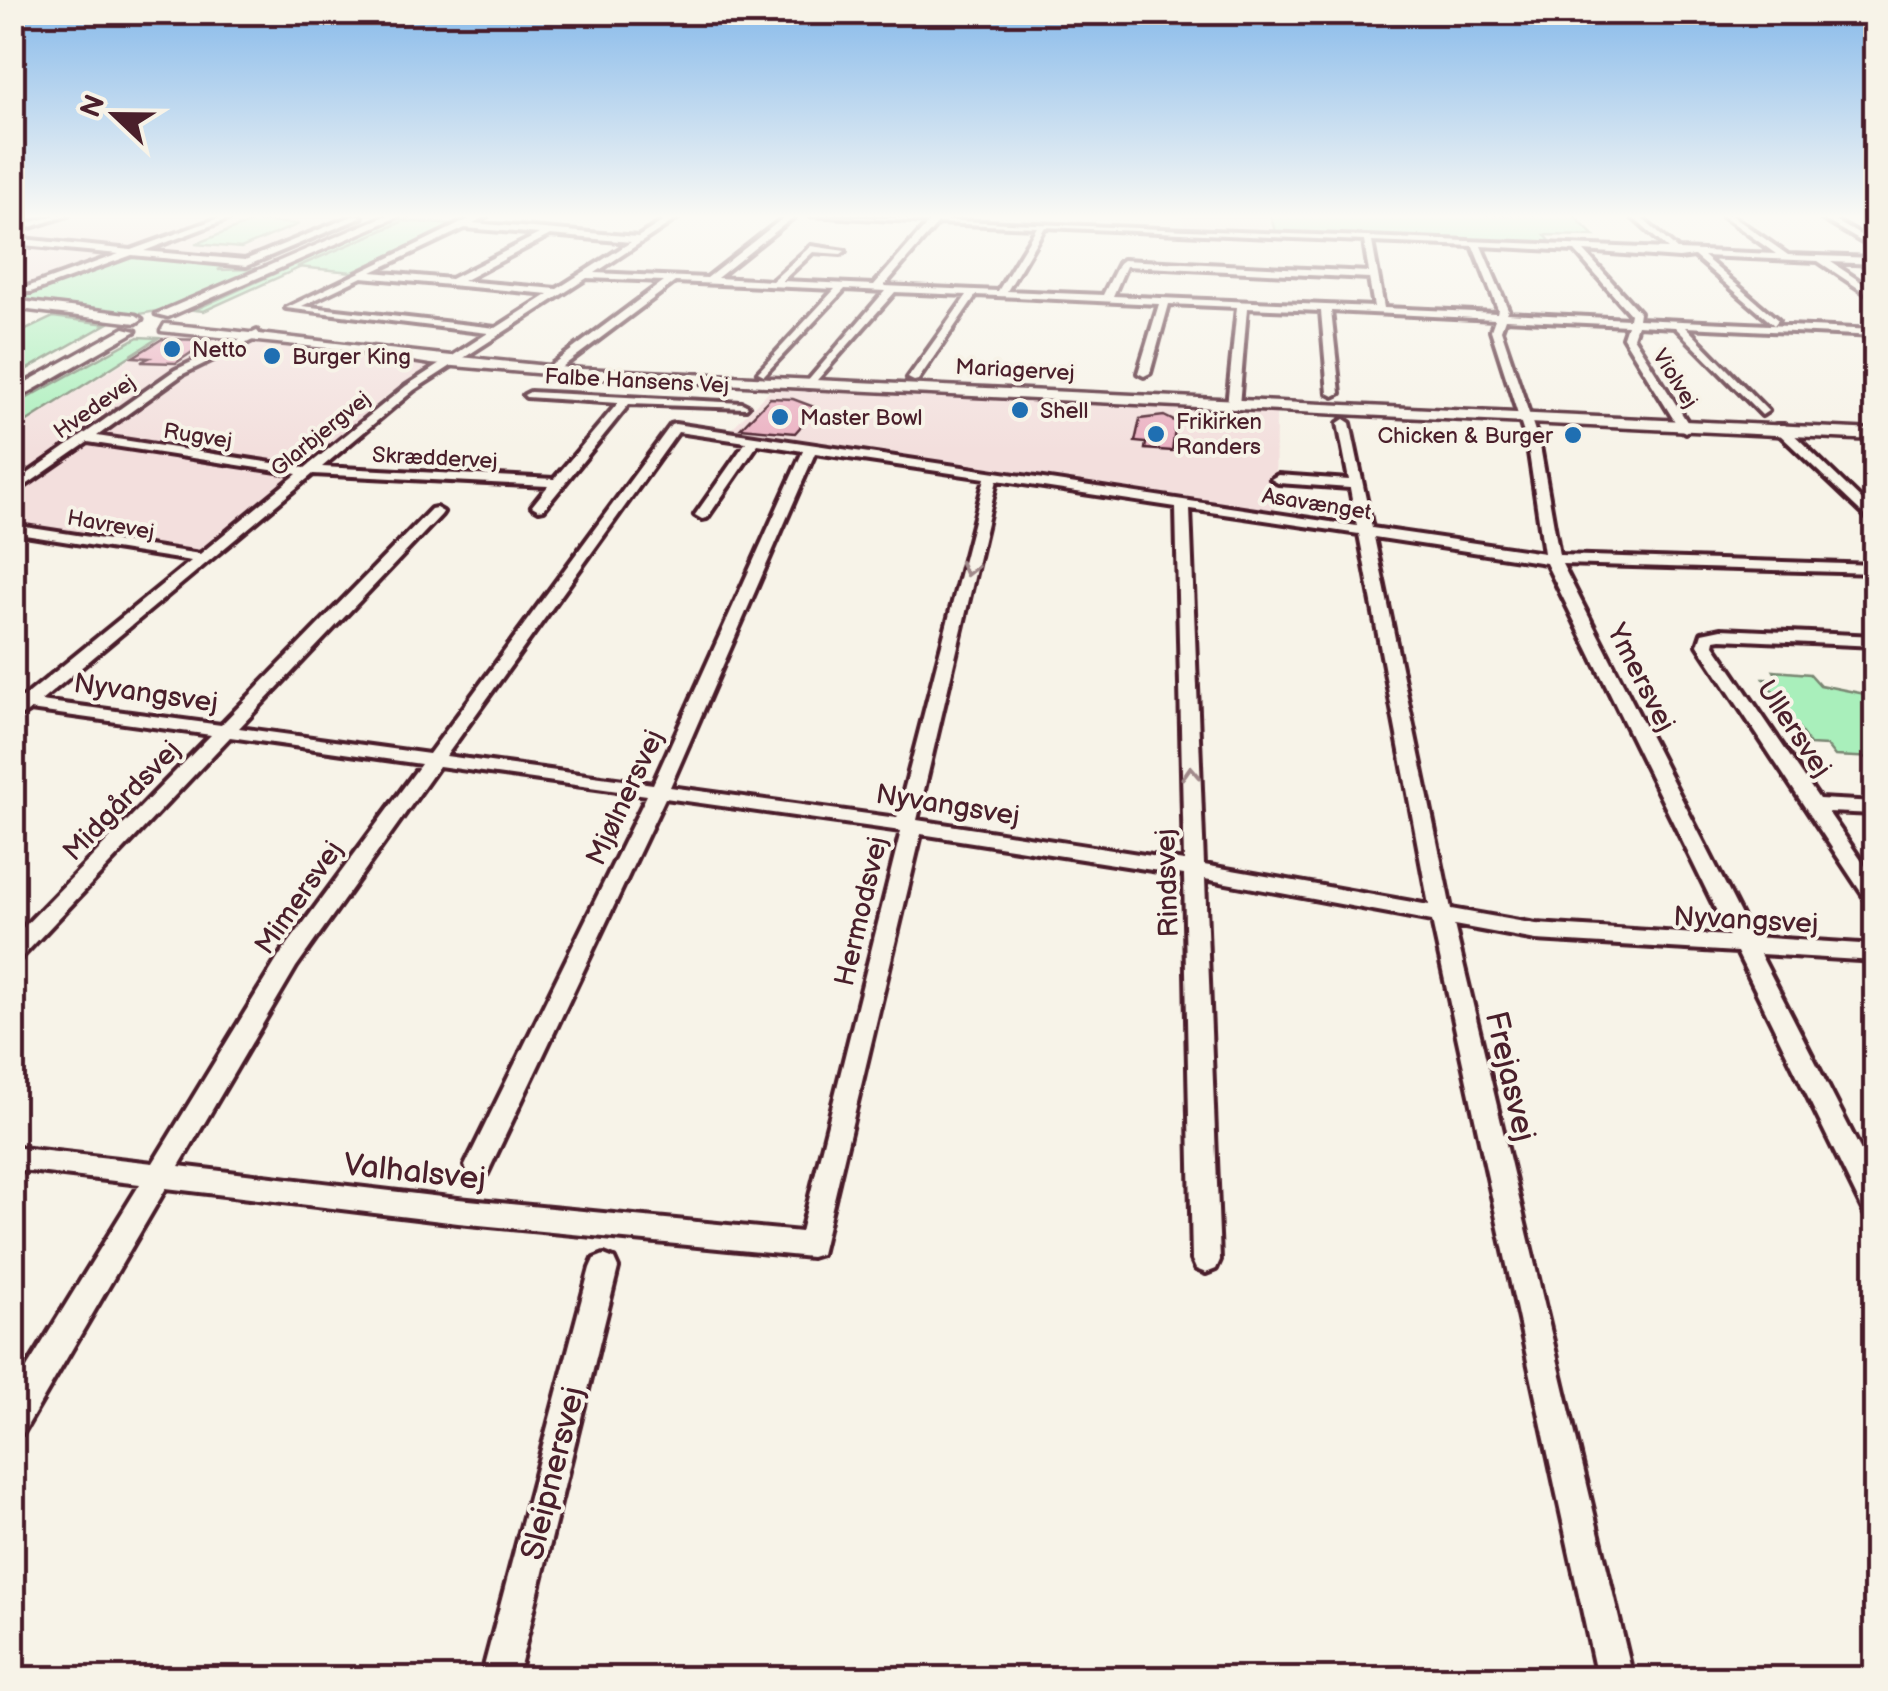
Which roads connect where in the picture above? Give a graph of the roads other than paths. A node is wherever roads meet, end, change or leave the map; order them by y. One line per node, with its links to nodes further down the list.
1 (212, 294): 21 (main road)
2 (318, 294): 26 (street)
3 (556, 294): 26 (street, Glarbjergvej)
4 (653, 294): 30 (street)
5 (836, 294): 31 (street)
6 (888, 294): 35 (street)
7 (973, 294): 13 (street); 34 (street)
8 (1108, 294): 14 (street)
9 (1377, 294): 19 (street)
10 (1497, 294): 20 (street, Ymersvej)
11 (1617, 294): 23 (street, Violvej)
12 (1742, 294): 22 (street)
13 (1000, 295): 14 (street)
14 (1106, 300): 15 (street)
15 (1164, 303): 17 (street); 32 (street)
16 (12, 306): 24 (street)
17 (1242, 306): 18 (street); 40 (street)
18 (1326, 310): 19 (street); 36 (street)
19 (1380, 313): 20 (street)
20 (1500, 319): 23 (street); 43 (street, Ymersvej)
21 (170, 320): 24 (main road); 28 (street, Mariagervej)
22 (1774, 322)
23 (1632, 325): 25 (street); 45 (street, Violvej)
24 (133, 326): 38 (main road)
25 (1680, 327): 27 (street); 42 (street)
26 (498, 332): 29 (street, Glarbjergvej)
27 (1876, 332)
28 (254, 335): 29 (street, Mariagervej); 49 (street, Hvedevej)
29 (454, 360): 30 (street, Mariagervej); 52 (street, Glarbjergvej)
30 (553, 369): 35 (street, Mariagervej)
31 (764, 372)
32 (1144, 373)
33 (648, 378): 39 (street)
34 (914, 378)
35 (811, 383): 40 (street, Mariagervej)
36 (1334, 393)
37 (530, 395): 39 (street, Falbe Hansens Vej)
38 (12, 397)
39 (631, 399): 41 (street, Falbe Hansens Vej); 55 (street)
40 (1233, 404): 43 (street, Mariagervej)
41 (742, 406)
42 (1762, 410)
43 (1525, 418): 45 (street, Mariagervej); 66 (street, Ymersvej)
44 (1344, 423): 56 (street, Frejasvej)
45 (1683, 426): 46 (street, Mariagervej)
46 (1782, 430): 48 (street, Mariagervej); 62 (street)
47 (670, 432): 50 (street, Asavænget); 71 (street, Mimersvej)
48 (1876, 435)
49 (83, 438): 52 (street, Rugvej); 57 (street, Hvedevej)
50 (755, 439): 51 (street, Asavænget); 61 (street)
51 (811, 448): 53 (street, Asavænget); 72 (street, Mjølnersvej)
52 (308, 471): 55 (street, Skræddervej); 65 (street, Glarbjergvej)
53 (992, 475): 58 (street, Asavænget); 75 (street, Hermodsvej, one-way to 75)
54 (1278, 479): 56 (street)
55 (558, 482): 59 (street)
56 (1358, 484): 64 (street, Frejasvej)
57 (12, 492)
58 (1183, 504): 64 (street, Asavænget); 76 (street, Rindsvej, one-way to 58)
59 (539, 506)
60 (436, 512): 70 (street, Midgårdsvej)
61 (702, 516)
62 (1876, 522)
63 (12, 529): 65 (street, Havrevej)
64 (1366, 531): 66 (street, Asavænget); 78 (street, Frejasvej)
65 (202, 559): 69 (street, Glarbjergvej)
66 (1552, 559): 67 (street, Asavænget); 79 (street, Ymersvej)
67 (1876, 568)
68 (1876, 641): 73 (street, Ullersvej)
69 (17, 707): 70 (street, Nyvangsvej)
70 (226, 731): 71 (street, Nyvangsvej); 80 (street, Midgårdsvej)
71 (433, 760): 72 (street, Nyvangsvej); 84 (street, Mimersvej)
72 (659, 791): 75 (street, Nyvangsvej); 83 (street, Mjølnersvej)
73 (1813, 805): 74 (street); 77 (street, Ullersvej)
74 (1876, 808)
75 (906, 824): 76 (street, Nyvangsvej); 86 (street, Hermodsvej)
76 (1196, 870): 78 (street, Nyvangsvej); 87 (street, Rindsvej)
77 (1876, 899)
78 (1442, 918): 79 (street, Nyvangsvej); 91 (street, Frejasvej)
79 (1746, 946): 81 (street, Nyvangsvej); 85 (street, Ymersvej)
80 (12, 953)
81 (1876, 953)
82 (12, 1158): 84 (street, Valhalsvej)
83 (478, 1166)
84 (158, 1178): 86 (street, Valhalsvej); 89 (street, Mimersvej)
85 (1876, 1208)
86 (811, 1245)
87 (1206, 1260)
88 (604, 1268): 90 (street, Sleipnersvej)
89 (12, 1422)
90 (499, 1678)
91 (1615, 1678)

